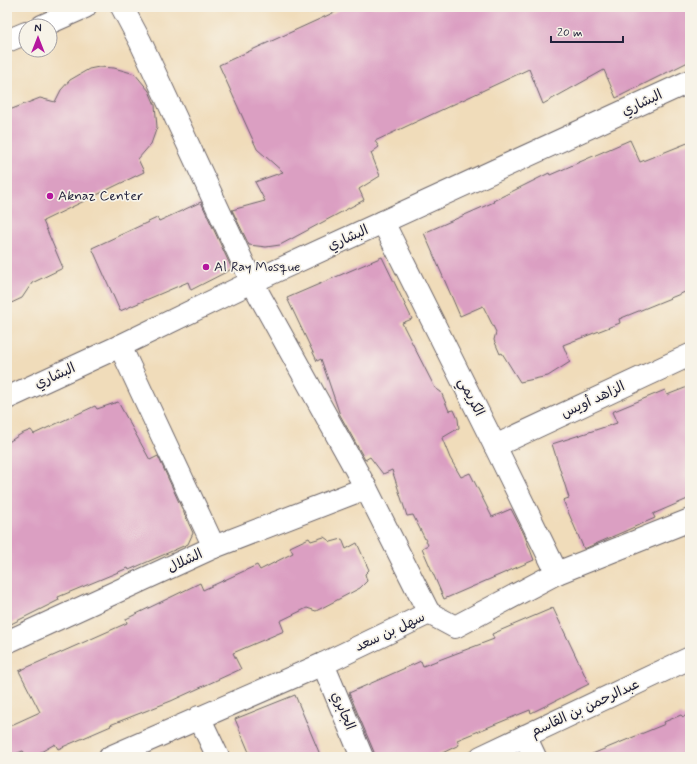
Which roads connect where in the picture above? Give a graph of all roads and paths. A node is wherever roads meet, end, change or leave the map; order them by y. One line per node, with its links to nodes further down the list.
1 (85, 7): 3 (street)
2 (122, 7): 8 (street)
3 (58, 19)
4 (18, 36): 5 (street)
5 (7, 41)
6 (690, 81): 7 (street, البشاري)
7 (383, 222): 8 (street, البشاري); 12 (street, الكريمي)
8 (252, 282): 9 (street, البشاري); 13 (street)
9 (120, 346): 11 (street, البشاري); 15 (street)
10 (690, 354): 12 (street, الزاهد أويس)
11 (7, 398)
12 (495, 446): 16 (street, الكريمي)
13 (366, 488): 15 (street, الشلال); 17 (street)
14 (690, 520): 16 (street, سهل بن سعد)
15 (214, 547): 18 (street, الشلال)
16 (557, 573): 17 (street, سهل بن سعد)
17 (429, 613): 20 (street, سهل بن سعد)
18 (7, 642)
19 (690, 658): 22 (street, عبدالرحمن بن القاسم)
20 (323, 664): 21 (street, سهل بن سعد); 25 (street, الجابري)
21 (199, 717): 23 (street, سهل بن سعد); 24 (street)
22 (525, 736): 26 (street, عبدالرحمن بن القاسم); 27 (street)
23 (110, 757)
24 (218, 757)
25 (362, 757)
26 (481, 757)
27 (535, 757)

